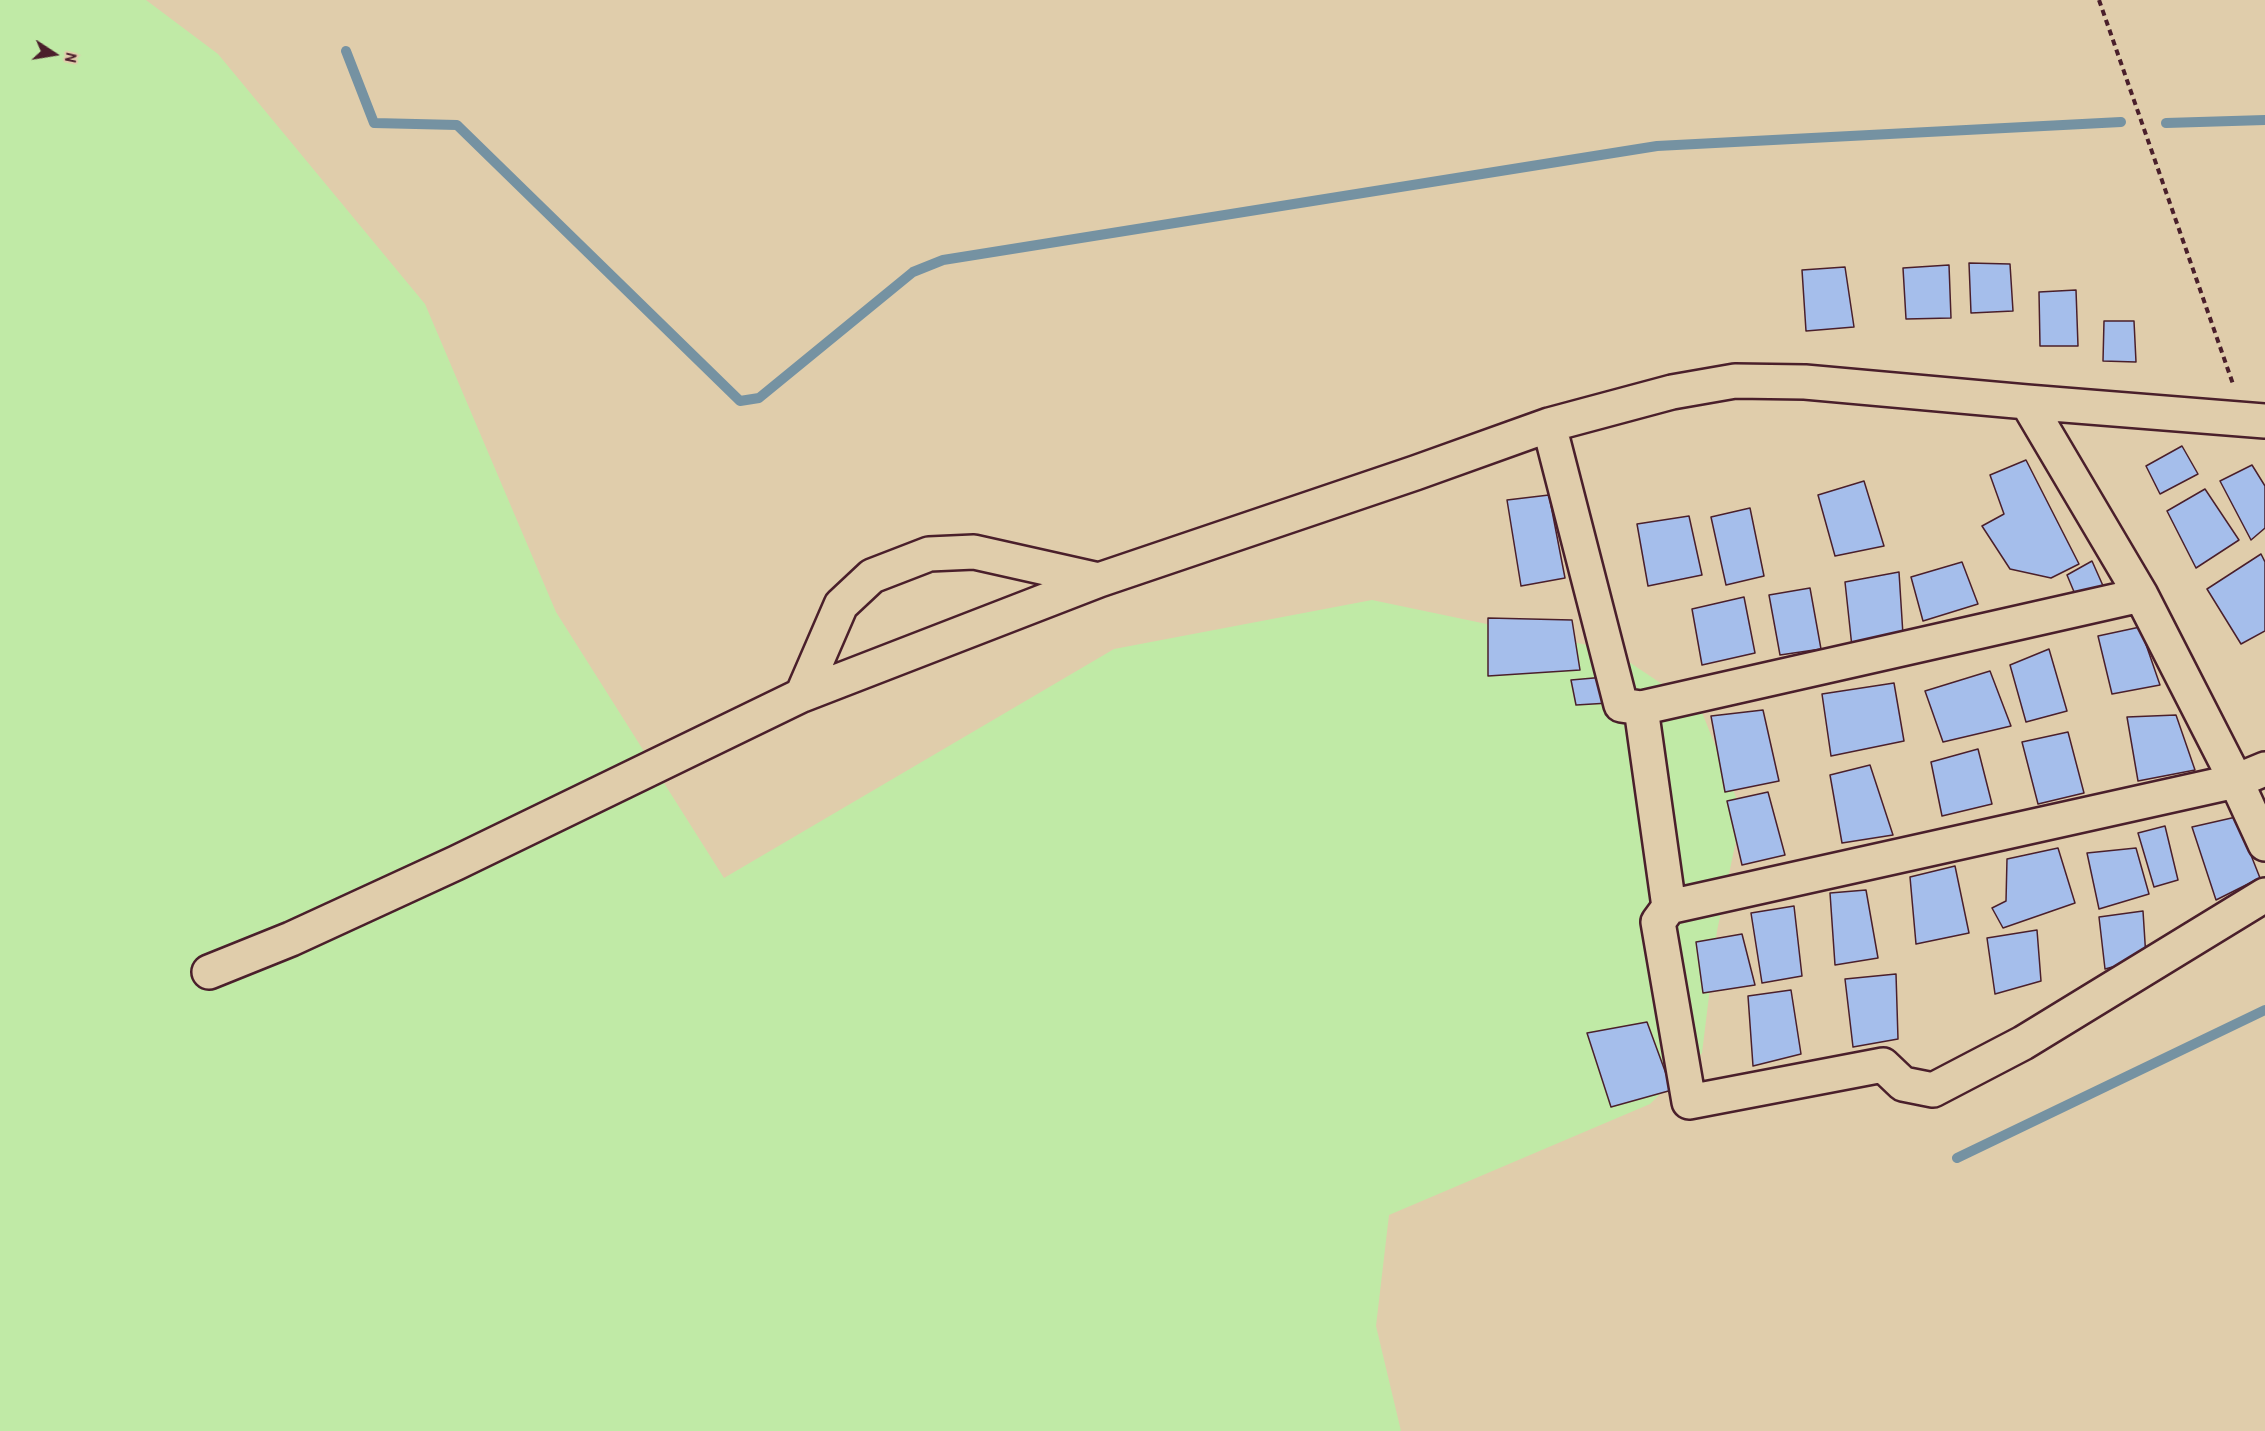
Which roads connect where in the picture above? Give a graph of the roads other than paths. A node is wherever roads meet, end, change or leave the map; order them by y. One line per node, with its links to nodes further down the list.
1 (2027, 402): 2 (street); 3 (street); 5 (street)
2 (2255, 420)
3 (1549, 425): 4 (street); 7 (street)
4 (1099, 580): 6 (street); 6 (street)
5 (2141, 595): 7 (street); 8 (street)
6 (802, 696): 12 (street)
7 (1641, 708): 11 (street)
8 (2251, 775): 9 (street); 11 (street)
9 (2265, 844)
10 (2265, 895): 11 (street)
11 (1670, 907)
12 (209, 972)

